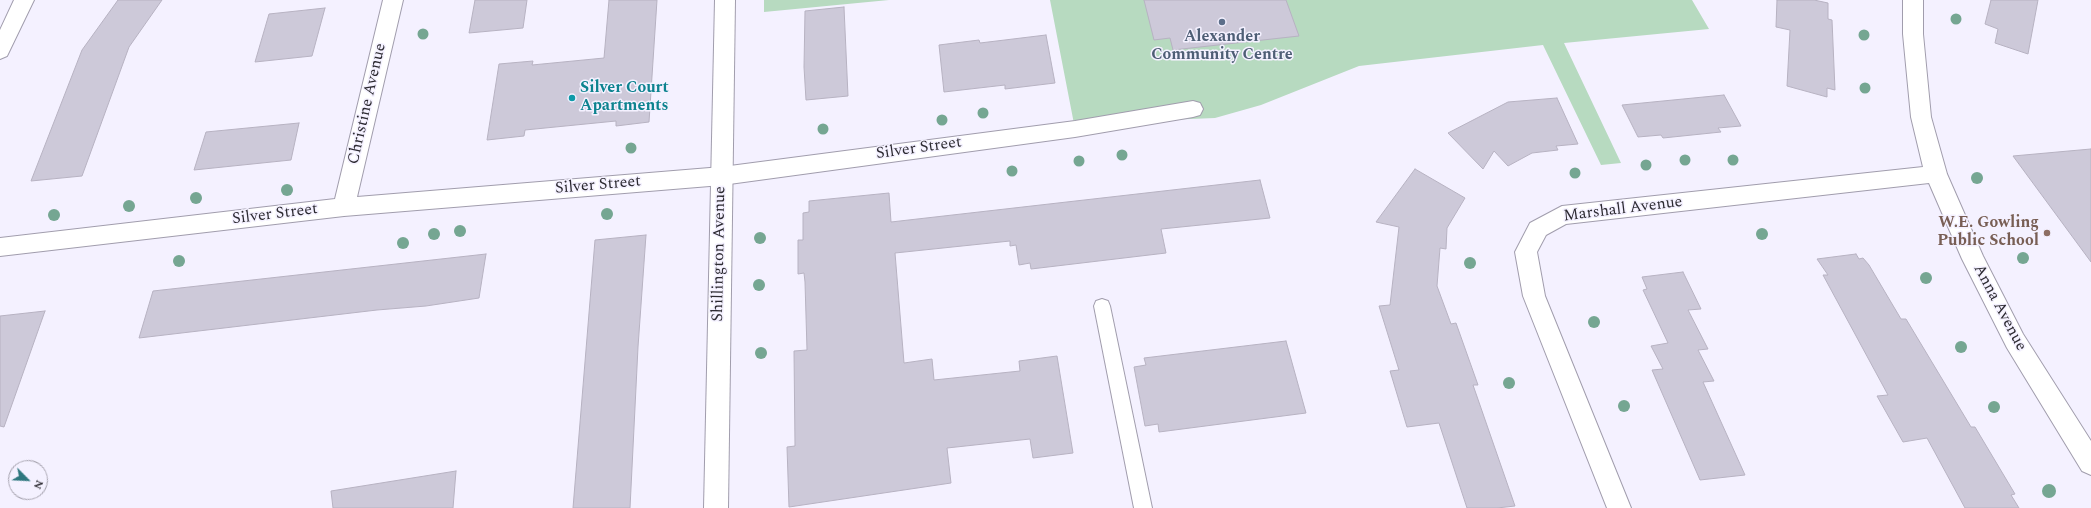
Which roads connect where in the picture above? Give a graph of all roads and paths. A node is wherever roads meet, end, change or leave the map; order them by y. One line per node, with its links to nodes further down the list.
1 (24, 0): 5 (street)
2 (393, 0): 9 (street, Christine Avenue)
3 (725, 0): 8 (street, Shillington Avenue)
4 (1913, 0): 7 (street, Anna Avenue)
5 (0, 51)
6 (1193, 109): 8 (street, Silver Street)
7 (1936, 174): 12 (street, Anna Avenue); 15 (street, Marshall Avenue)
8 (722, 176): 9 (street, Silver Street); 13 (street, Shillington Avenue)
9 (344, 208): 10 (street, Silver Street)
10 (0, 247)
11 (1102, 306): 14 (lane)
12 (2091, 463)
13 (716, 508)
14 (1144, 508)
15 (1619, 508)

